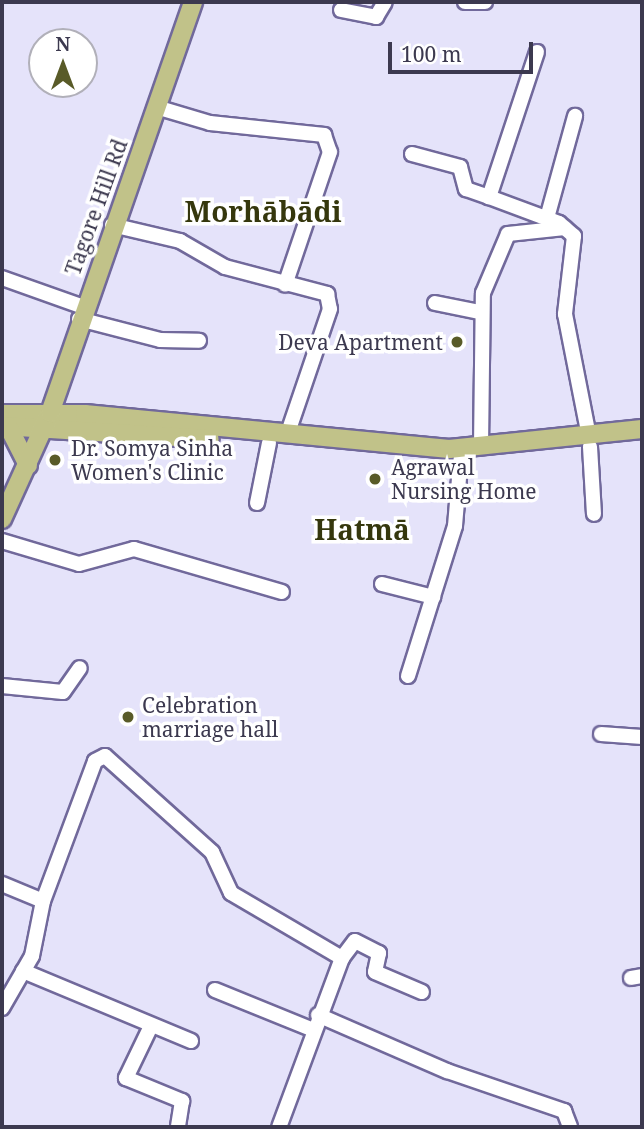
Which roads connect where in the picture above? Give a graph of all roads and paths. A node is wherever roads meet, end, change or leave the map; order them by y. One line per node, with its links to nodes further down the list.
1 (193, 2): 7 (main road, Tagore Hill Rd)
2 (385, 2): 5 (street)
3 (465, 2): 4 (street)
4 (485, 2)
5 (341, 10)
6 (537, 52): 10 (street)
7 (156, 107): 12 (main road, Tagore Hill Rd); 15 (street)
8 (575, 116): 11 (street)
9 (412, 155): 10 (street)
10 (489, 197): 11 (street)
11 (547, 218): 13 (street)
12 (112, 225): 15 (street); 18 (main road, Tagore Hill Rd)
13 (567, 228): 17 (street); 25 (street)
14 (2, 278): 18 (street)
15 (285, 285): 23 (street)
16 (435, 303): 17 (street)
17 (480, 312): 27 (street)
18 (81, 313): 19 (street); 20 (main road, Tagore Hill Rd)
19 (199, 341)
20 (47, 420): 21 (main road); 23 (main road); 26 (main road); 29 (main road, Tagore Hill Rd)
21 (4, 422): 29 (main road)
22 (642, 429): 25 (main road)
23 (288, 435): 27 (main road)
24 (642, 440): 25 (main road)
25 (590, 442): 27 (main road); 28 (main road); 31 (street)
26 (270, 443): 28 (main road); 30 (street)
27 (481, 447)
28 (461, 455): 36 (street)
29 (27, 465): 32 (main road, Tagore Hill Rd)
30 (257, 503)
31 (594, 514)
32 (2, 519)
33 (2, 541): 35 (street)
34 (382, 584): 36 (street)
35 (282, 592)
36 (433, 597): 38 (street)
37 (79, 668): 39 (street)
38 (408, 676)
39 (2, 686)
40 (601, 734): 41 (street)
41 (642, 737)
42 (2, 884): 43 (street)
43 (43, 901): 44 (street); 45 (street)
44 (342, 958): 47 (street); 49 (street)
45 (23, 971): 48 (street); 50 (street)
46 (215, 990): 51 (street)
47 (422, 992)
48 (2, 1007)
49 (318, 1015): 51 (street); 55 (street)
50 (151, 1026): 52 (street); 53 (street)
51 (311, 1029): 54 (street)
52 (191, 1041)
53 (178, 1127)
54 (279, 1127)
55 (570, 1127)

